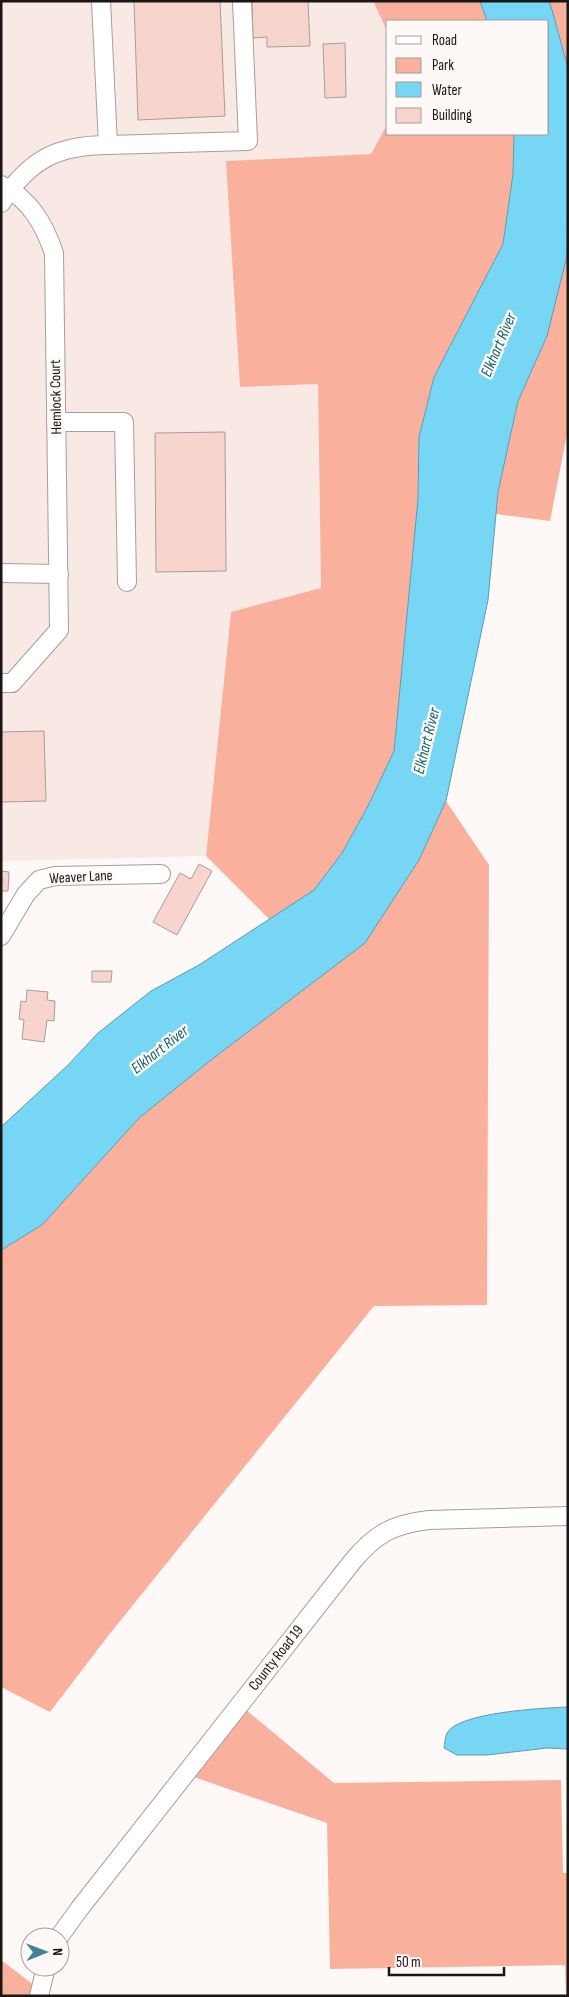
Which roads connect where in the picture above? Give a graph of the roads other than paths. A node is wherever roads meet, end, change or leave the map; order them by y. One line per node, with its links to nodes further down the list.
1 (101, 1): 3 (street)
2 (242, 1): 3 (street)
3 (108, 145): 4 (street)
4 (4, 193): 5 (street, Hemlock Court)
5 (56, 422): 7 (street, Hemlock Court); 8 (street)
6 (1, 573): 7 (street)
7 (59, 574): 9 (street, Hemlock Court)
8 (127, 582)
9 (1, 683)
10 (160, 874): 11 (street, Weaver Lane)
11 (1, 936)
12 (568, 1516): 13 (street, County Road 19)
13 (66, 1927)
14 (44, 1977): 15 (street)
15 (39, 1996)

